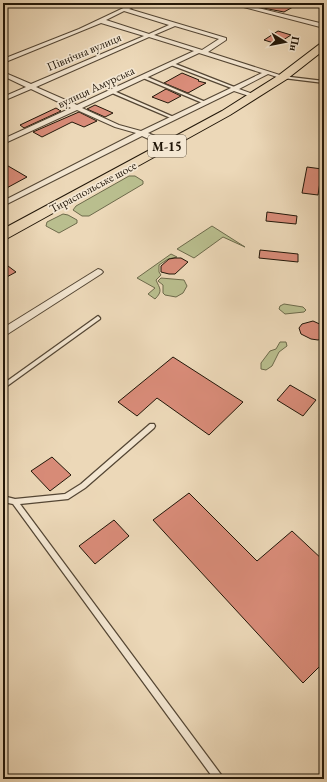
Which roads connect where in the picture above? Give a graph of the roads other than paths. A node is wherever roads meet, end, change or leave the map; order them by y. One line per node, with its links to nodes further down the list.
1 (138, 3): 3 (street)
2 (231, 3): 6 (street)
3 (125, 10): 4 (street); 5 (street)
4 (102, 21): 7 (street); 10 (street)
5 (173, 25): 7 (street, Північна вулиця); 9 (street, вулиця Амурська)
6 (324, 26)
7 (150, 36): 9 (street); 17 (street, Північна вулиця)
8 (324, 45): 15 (main road, Тираспольське шосе / М-15)
9 (201, 52): 11 (street, вулиця Амурська); 12 (street)
10 (3, 61)
11 (172, 64): 14 (street, вулиця Амурська); 18 (lane)
12 (266, 73): 15 (street); 18 (street)
13 (3, 74): 17 (street)
14 (144, 77): 19 (street, вулиця Амурська); 22 (lane)
15 (283, 77): 16 (lane); 20 (main road, Тираспольське шосе / М-15)
16 (324, 82)
17 (31, 87): 21 (street, Північна вулиця); 23 (street)
18 (234, 88): 20 (street); 22 (street)
19 (113, 92): 23 (street, вулиця Амурська); 24 (lane)
20 (254, 96): 27 (main road, Тираспольське шосе / М-15)
21 (3, 99)
22 (206, 102): 24 (street)
23 (78, 108): 25 (street); 26 (street, вулиця Амурська)
24 (174, 118): 25 (street)
25 (142, 133): 27 (street); 28 (street)
26 (3, 142)
27 (170, 145): 29 (main road, Тираспольське шосе / М-15)
28 (3, 204)
29 (5, 232)
30 (98, 272): 32 (street)
31 (98, 318): 33 (lane)
32 (3, 333)
33 (3, 387)
34 (152, 426): 36 (lane)
35 (3, 499): 36 (lane)
36 (14, 502): 37 (lane)
37 (220, 779)

